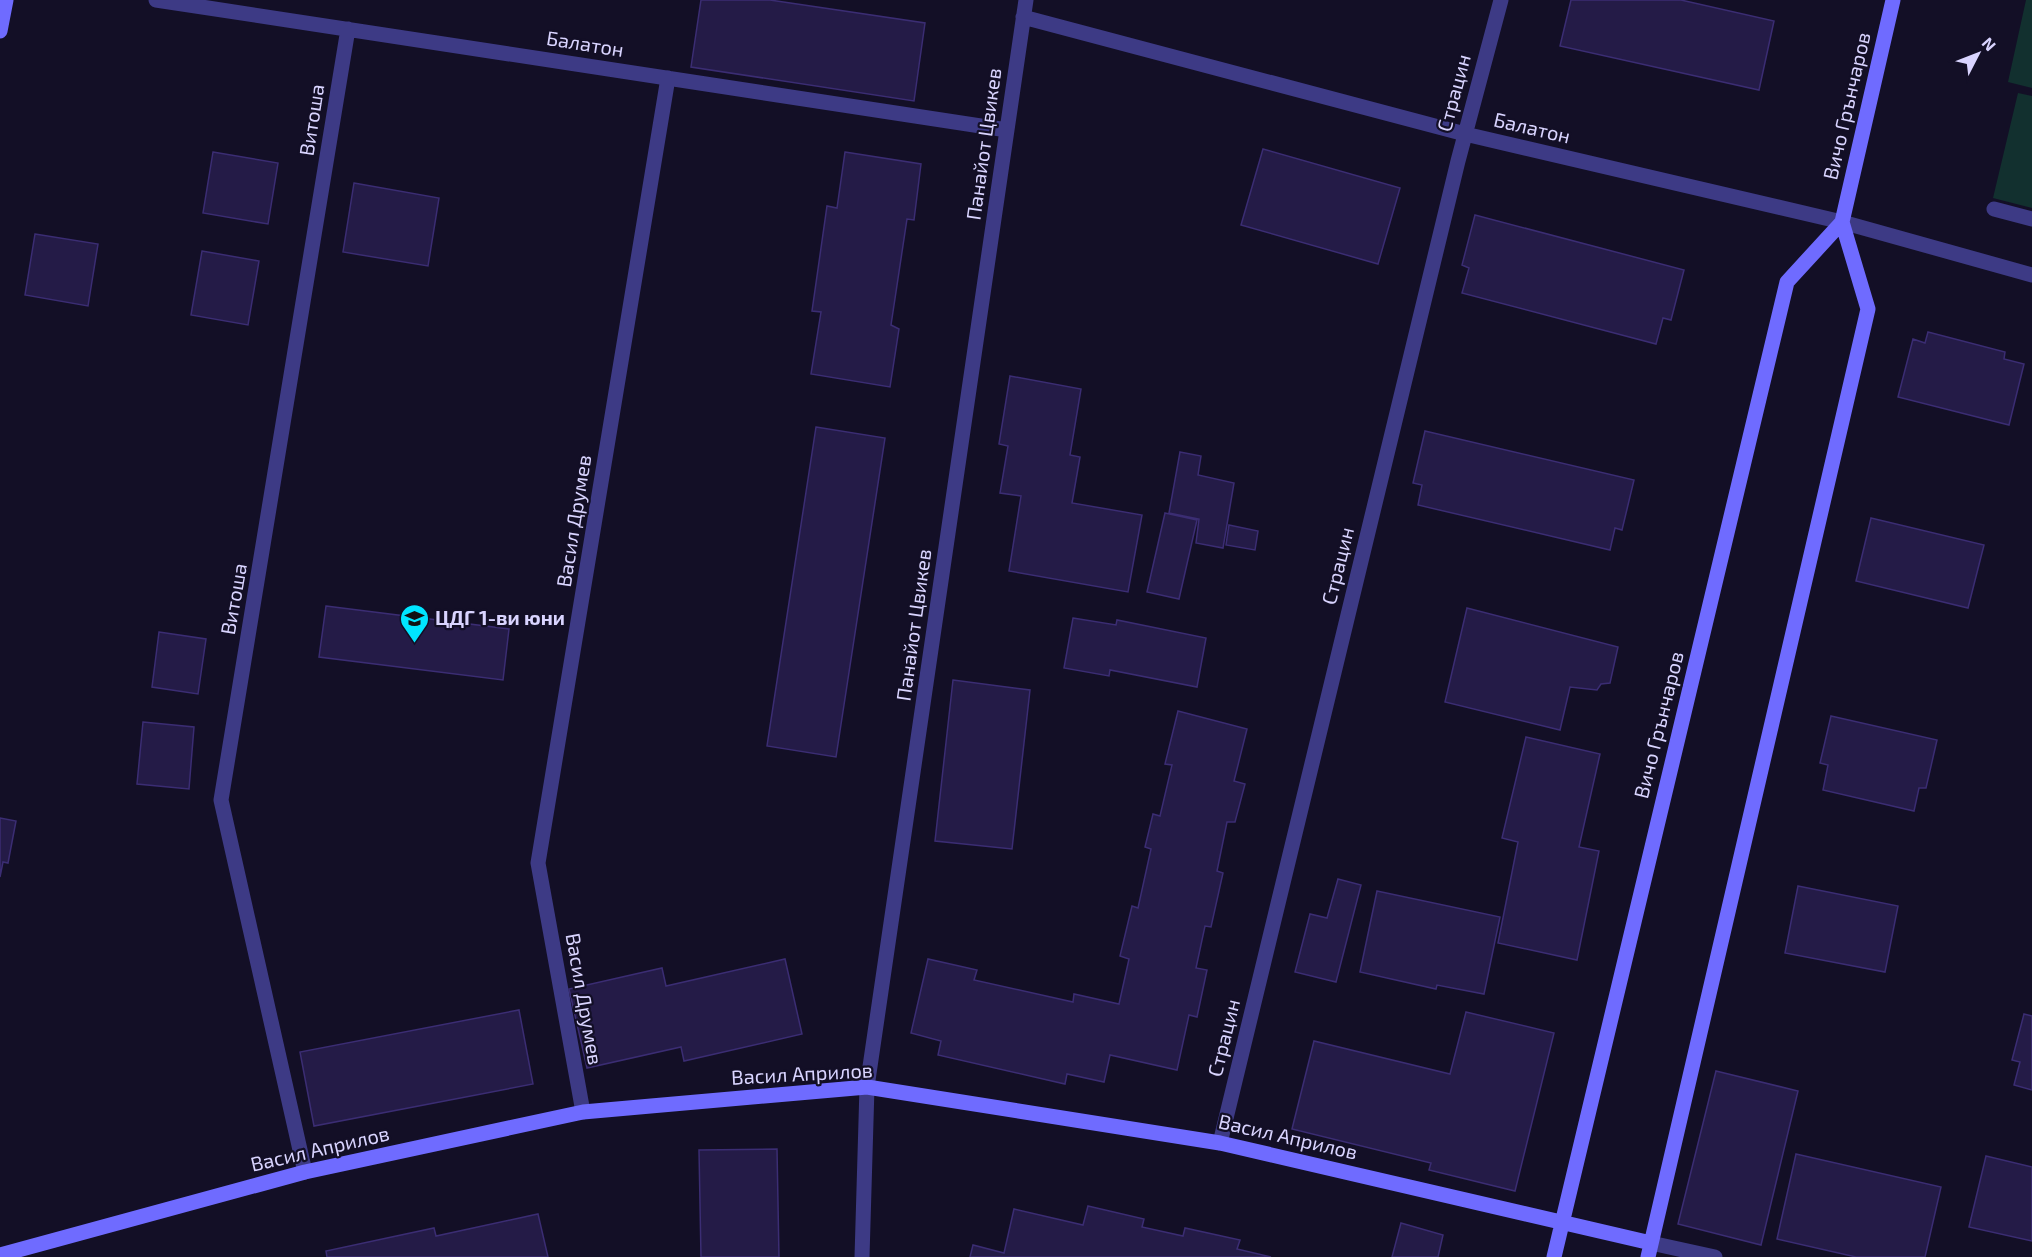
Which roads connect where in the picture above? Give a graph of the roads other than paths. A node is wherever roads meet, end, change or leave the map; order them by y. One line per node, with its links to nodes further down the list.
1 (6, 0): 8 (street)
2 (156, 0): 7 (street, Балатон)
3 (1026, 0): 6 (street, Панайот Цвикев)
4 (1501, 0): 11 (street, Страцин)
5 (1893, 0): 14 (street, Вичо Грънчаров)
6 (1023, 17): 10 (street, Панайот Цвикев); 11 (street, Балатон)
7 (348, 29): 9 (street, Балатон); 19 (street, Витоша)
8 (0, 31)
9 (668, 78): 10 (street, Балатон); 17 (street, Васил Друмев)
10 (1007, 130): 16 (street, Панайот Цвикев)
11 (1465, 134): 14 (street, Балатон); 18 (street, Страцин)
12 (1994, 209): 13 (street)
13 (2032, 219)
14 (1842, 222): 15 (street, Балатон); 20 (street, Вичо Грънчаров); 21 (street, Вичо Грънчаров)
15 (2032, 275)
16 (867, 1087): 17 (street, Васил Априлов); 18 (street, Васил Априлов); 23 (street, Панайот Цвикев)
17 (583, 1112): 19 (street, Васил Априлов)
18 (1220, 1143): 20 (street, Васил Априлов)
19 (304, 1172): 22 (street, Васил Априлов)
20 (1561, 1221): 21 (street, Васил Априлов); 24 (street, Вичо Грънчаров)
21 (1649, 1250): 25 (street, Васил Априлов)
22 (0, 1255)
23 (862, 1257)
24 (1554, 1257)
25 (1716, 1257)

